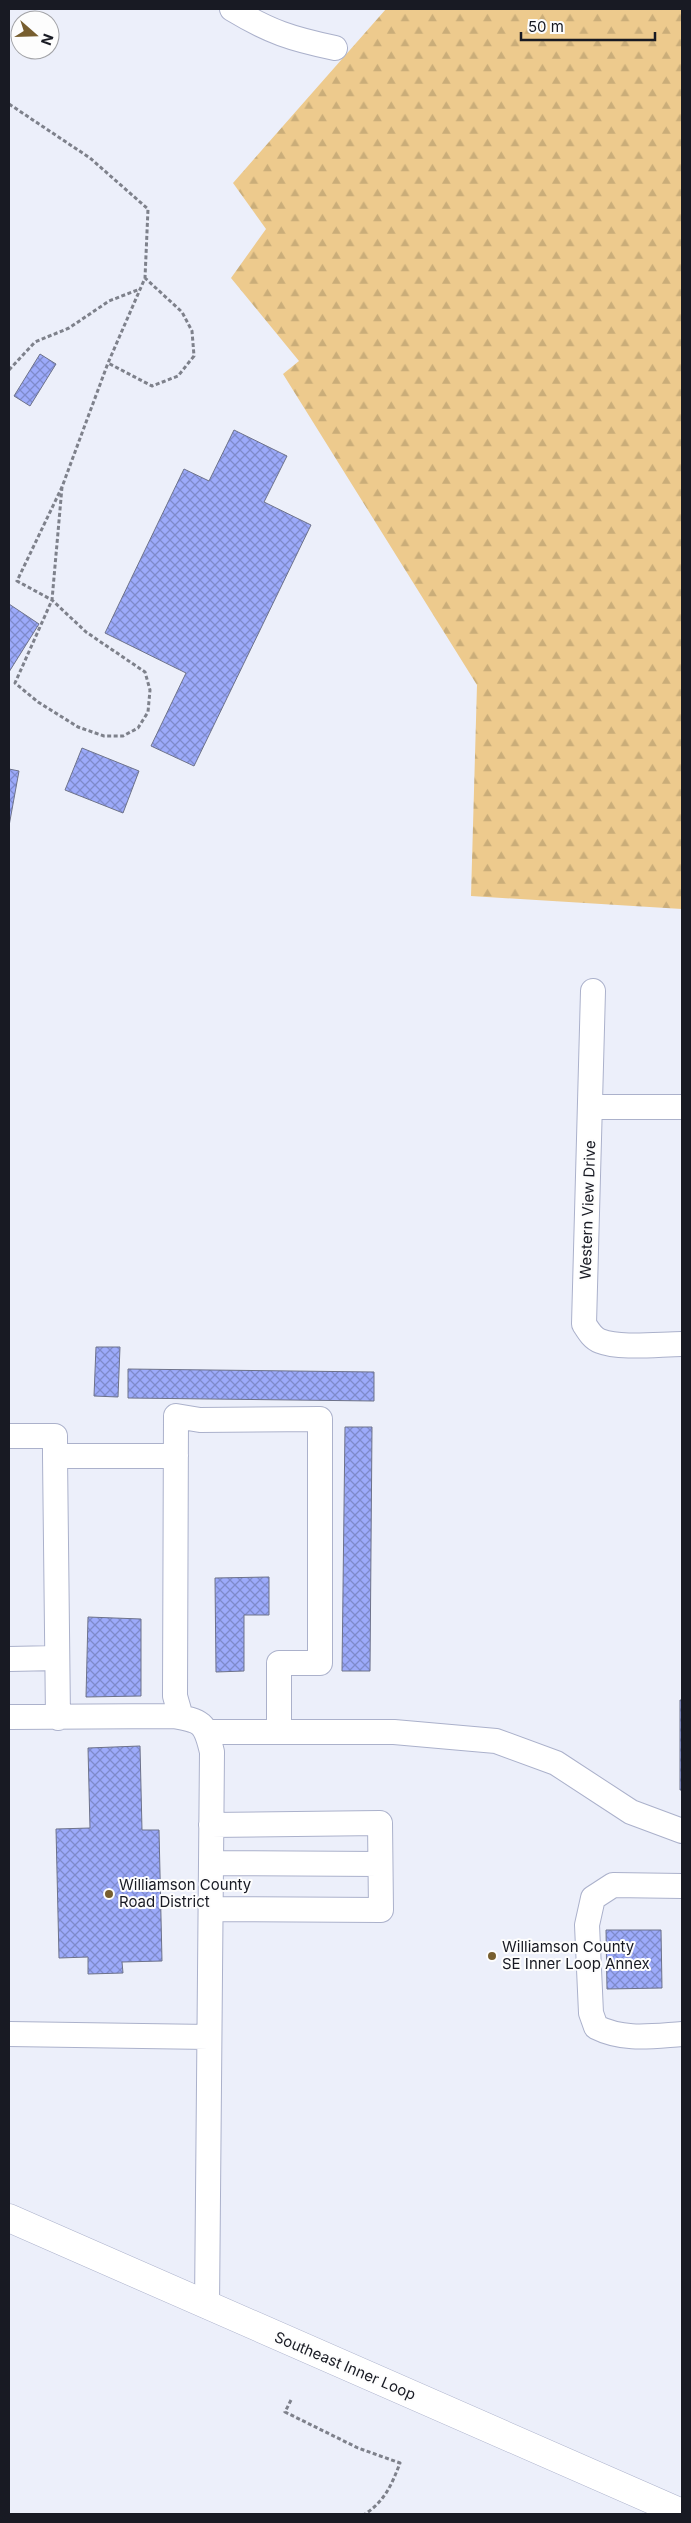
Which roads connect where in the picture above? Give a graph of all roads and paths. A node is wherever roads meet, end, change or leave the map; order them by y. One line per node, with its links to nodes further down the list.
1 (232, 9): 2 (street)
2 (335, 48)
3 (9, 104): 4 (path)
4 (145, 278): 5 (path); 6 (path)
5 (140, 288): 6 (path); 7 (path)
6 (108, 363): 8 (path)
7 (9, 370)
8 (62, 487): 9 (path); 9 (path)
9 (52, 600): 9 (path)
10 (593, 991): 11 (street, Western View Drive)
11 (591, 1107): 12 (street); 13 (street, Western View Drive)
12 (682, 1107)
13 (682, 1344)
14 (9, 1436): 15 (street)
15 (55, 1456): 16 (street); 17 (street)
16 (176, 1456): 20 (street); 23 (street)
17 (57, 1658): 18 (street); 21 (street)
18 (9, 1659)
19 (9, 1717): 21 (street)
20 (181, 1717): 21 (street); 22 (street)
21 (58, 1718)
22 (208, 1732): 23 (street); 24 (street)
23 (279, 1732): 25 (street)
24 (211, 1825): 26 (street); 27 (street)
25 (682, 1831)
26 (211, 1863): 27 (street); 29 (street)
27 (380, 1864): 29 (street)
28 (682, 1886): 31 (street)
29 (210, 1909): 32 (street)
30 (9, 2034): 32 (street)
31 (682, 2034)
32 (209, 2037): 34 (street)
33 (9, 2218): 34 (main road, Southeast Inner Loop)
34 (207, 2306): 36 (main road, Southeast Inner Loop)
35 (291, 2400): 37 (path)
36 (682, 2513)
37 (365, 2514)

